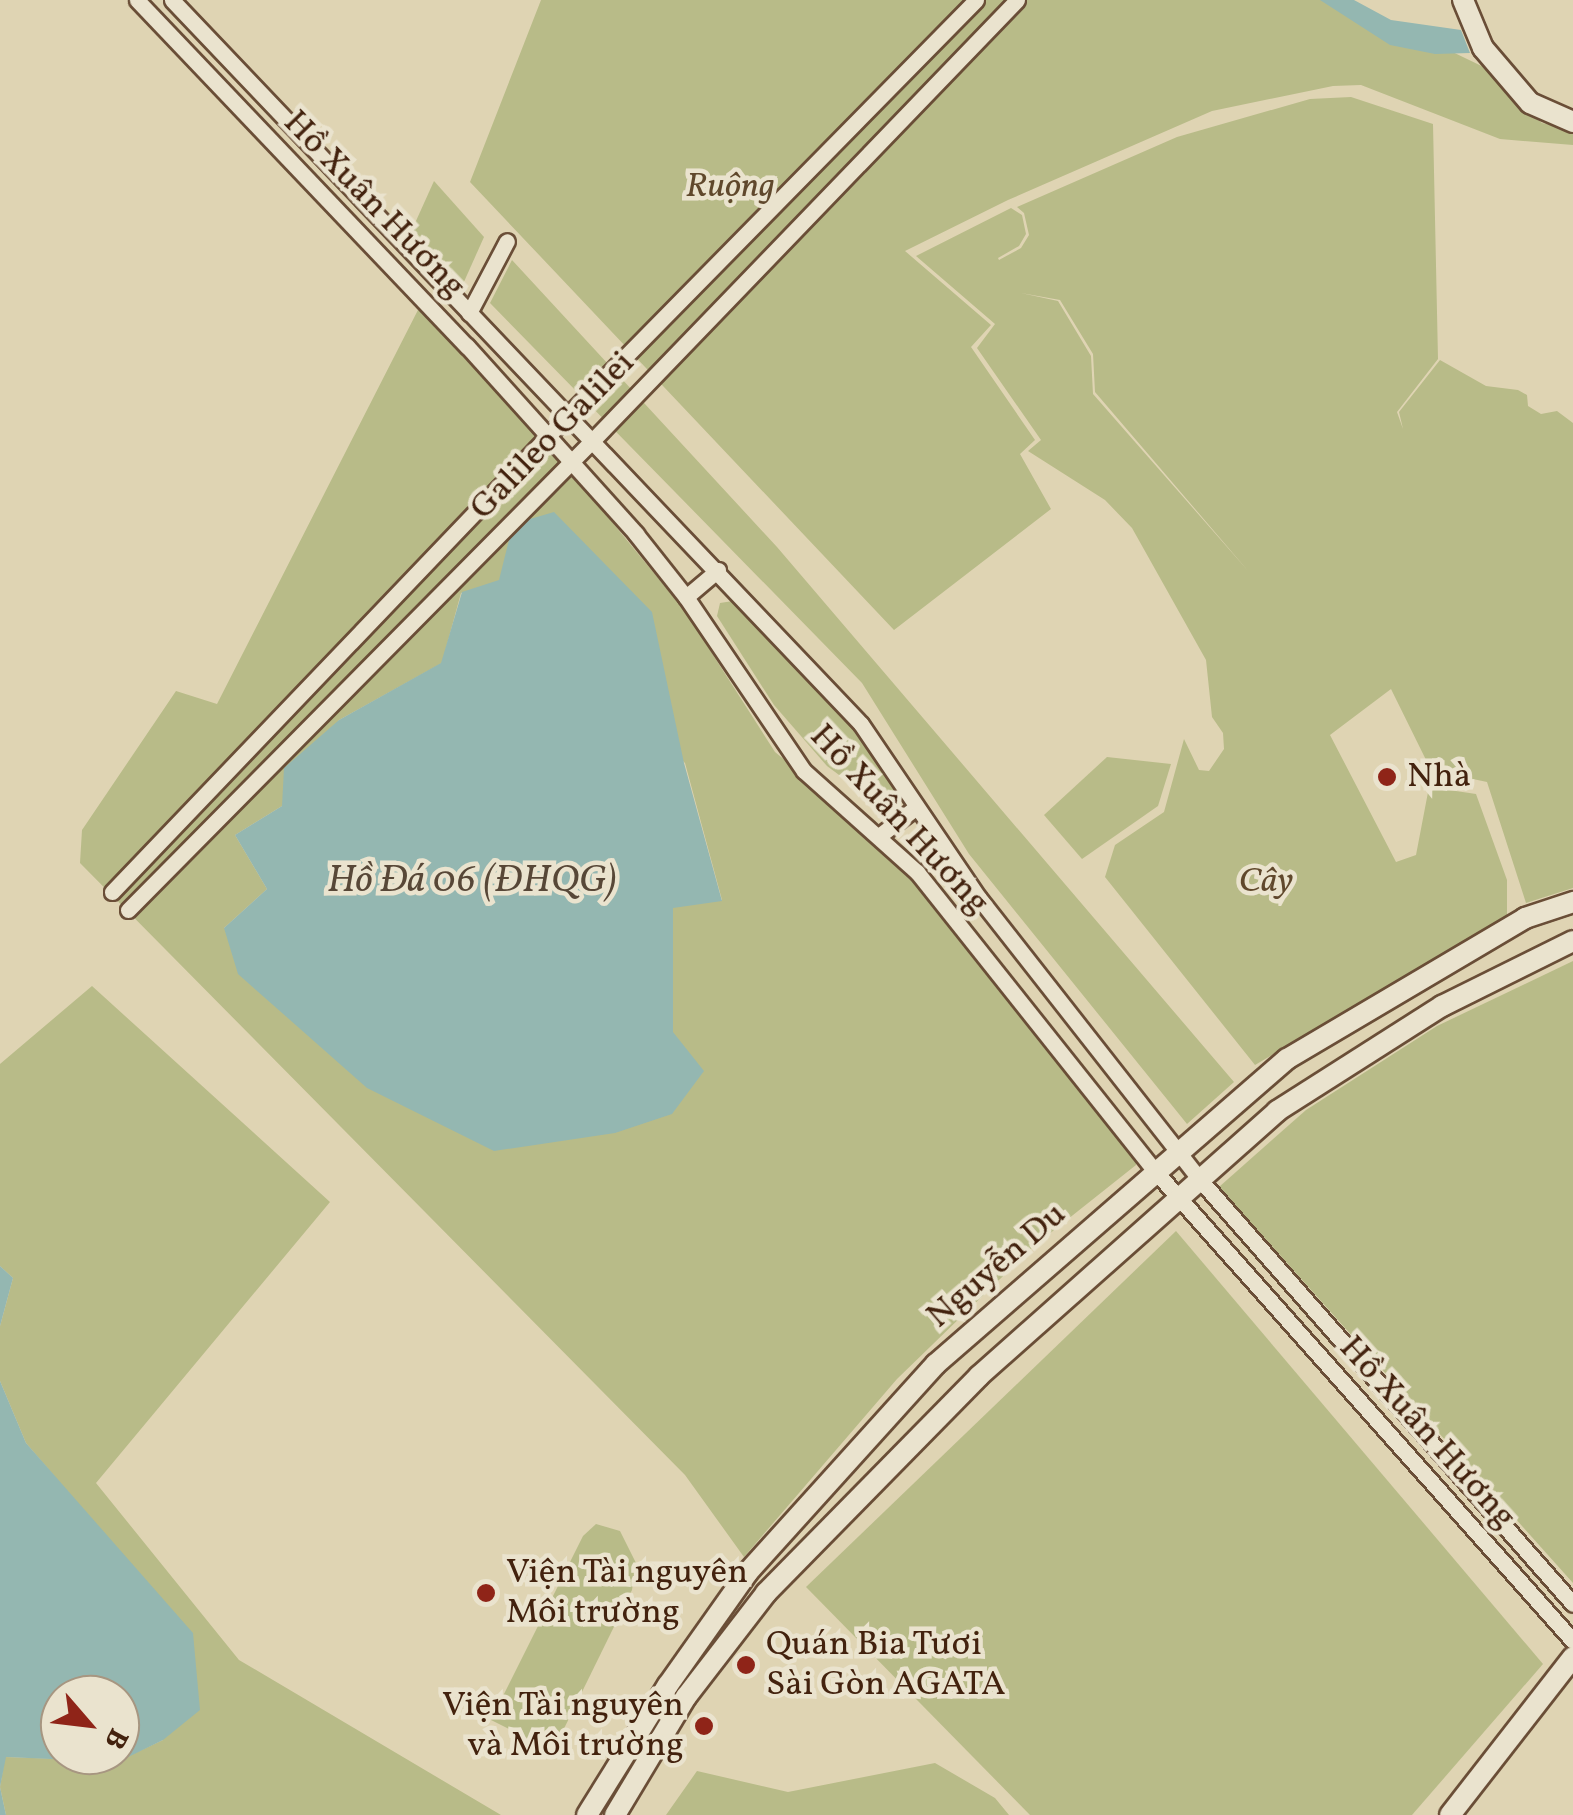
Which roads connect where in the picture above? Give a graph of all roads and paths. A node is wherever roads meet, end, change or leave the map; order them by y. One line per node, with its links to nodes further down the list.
1 (137, 0): 10 (street, Hồ Xuân Hương)
2 (172, 0): 8 (street, Hồ Xuân Hương)
3 (976, 0): 9 (street, Galileo Galilei)
4 (1017, 0): 11 (street, Galileo Galilei)
5 (1462, 0): 6 (street)
6 (1573, 122)
7 (507, 241): 8 (street)
8 (469, 313): 9 (street, Hồ Xuân Hương)
9 (568, 415): 10 (street, Galileo Galilei); 11 (street, Hồ Xuân Hương)
10 (548, 436): 12 (street, Hồ Xuân Hương); 17 (street, Galileo Galilei)
11 (592, 440): 12 (street, Galileo Galilei); 13 (street, Hồ Xuân Hương)
12 (571, 462): 14 (street, Hồ Xuân Hương); 19 (street, Galileo Galilei)
13 (718, 570): 14 (street); 15 (street, Hồ Xuân Hương)
14 (686, 596): 16 (street, Hồ Xuân Hương)
15 (915, 808): 16 (street); 23 (street, Hồ Xuân Hương)
16 (879, 836): 24 (street, Hồ Xuân Hương)
17 (112, 892)
18 (1573, 902): 21 (street, Nguyễn Du)
19 (128, 910)
20 (1573, 941): 22 (street, Nguyễn Du)
21 (1254, 1085): 22 (street); 23 (street, Nguyễn Du)
22 (1277, 1111): 25 (street, Nguyễn Du)
23 (1178, 1152): 24 (street, Nguyễn Du); 25 (street, Hồ Xuân Hương)
24 (1154, 1171): 26 (street, Hồ Xuân Hương); 27 (street, Nguyễn Du)
25 (1200, 1181): 26 (street, Nguyễn Du); 29 (street, Hồ Xuân Hương)
26 (1178, 1198): 28 (street, Nguyễn Du); 30 (street, Hồ Xuân Hương)
27 (748, 1572): 28 (street); 32 (street, Nguyễn Du)
28 (766, 1593): 33 (street, Nguyễn Du)
29 (1573, 1604)
30 (1573, 1640)
31 (1573, 1656): 34 (street)
32 (587, 1815)
33 (615, 1815)
34 (1450, 1815)

